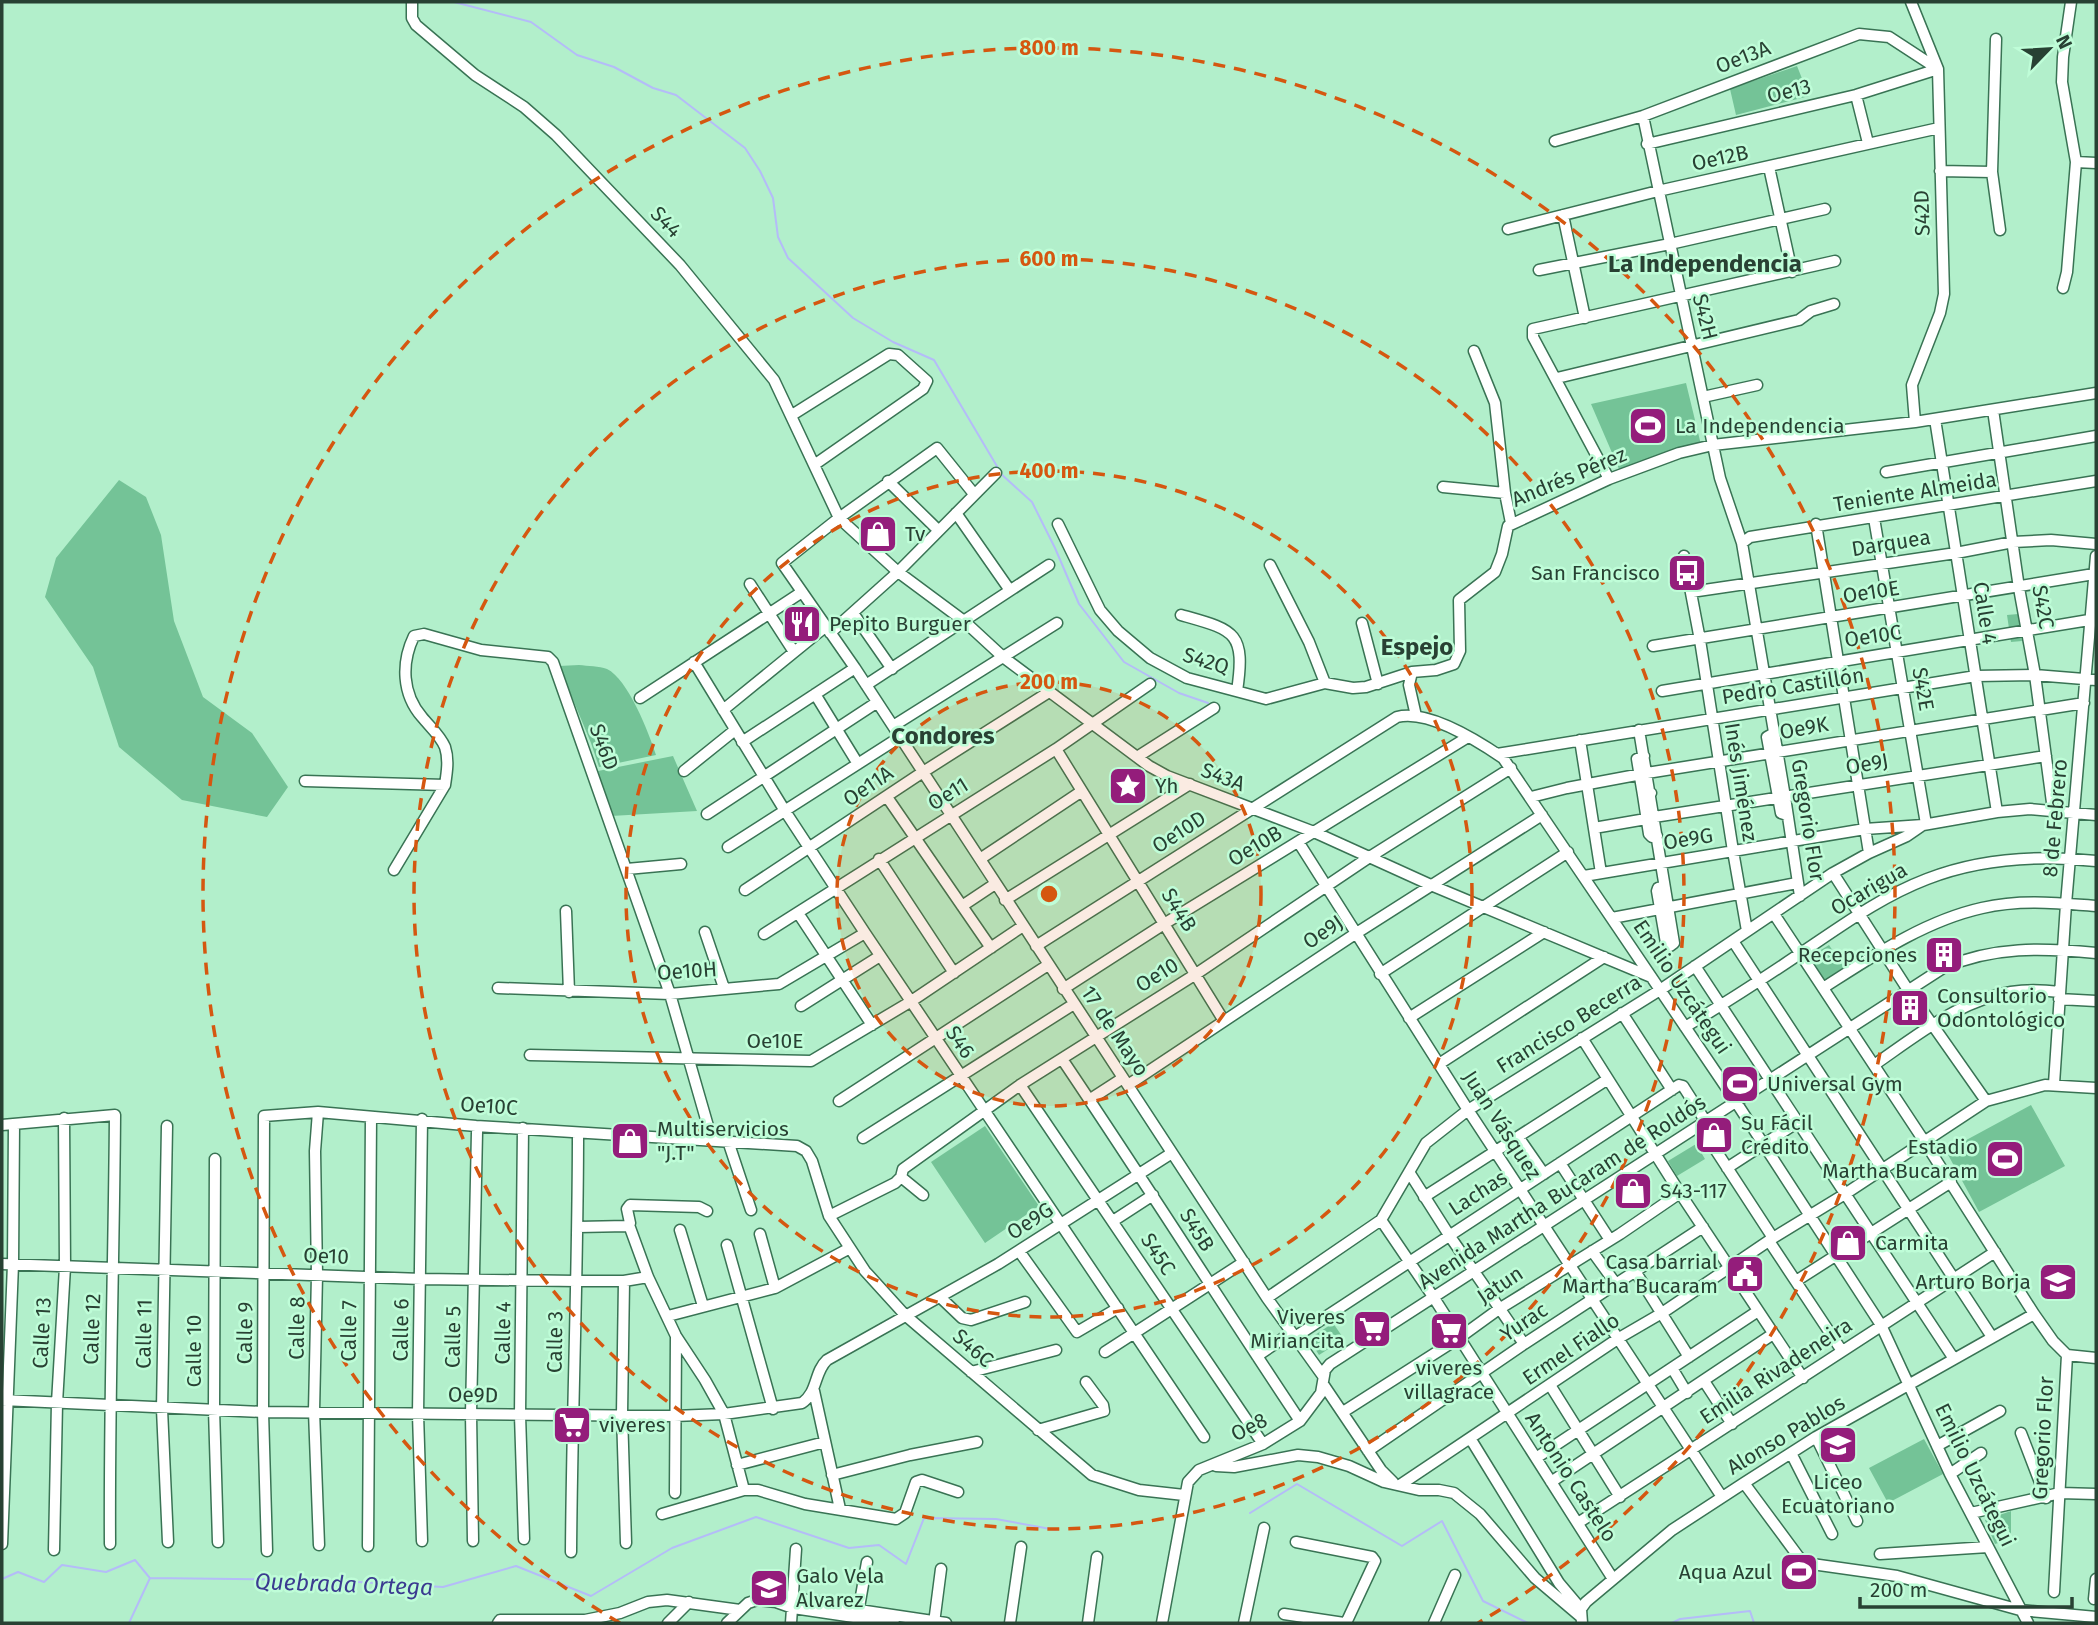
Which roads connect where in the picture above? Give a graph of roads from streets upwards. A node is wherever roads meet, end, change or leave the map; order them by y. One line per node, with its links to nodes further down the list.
1 (412, 2): 39 (street, S44)
2 (1911, 2): 5 (street, S42D)
3 (2071, 2): 12 (street)
4 (1996, 39): 16 (street)
5 (1938, 69): 6 (street, Oe13); 7 (street, Oe13A); 8 (street, S42D)
6 (1856, 95): 10 (street); 11 (street, Oe13)
7 (1643, 116): 9 (street, Oe13A); 11 (street, S42H)
8 (1939, 128): 10 (street, Oe12B); 15 (street, S42D)
9 (1555, 141)
10 (1868, 143): 14 (street, Oe12B)
11 (1647, 144): 17 (street, S42H)
12 (2076, 162): 13 (street); 28 (street)
13 (2096, 163)
14 (1769, 167): 17 (street, Oe12B); 20 (street)
15 (1940, 172): 16 (street); 41 (street, S42D)
16 (1992, 172): 22 (street)
17 (1658, 191): 19 (street, Oe12B); 23 (street, S42H)
18 (1825, 209): 20 (street)
19 (1563, 215): 21 (street, Oe12B); 25 (street)
20 (1780, 220): 23 (street); 27 (street)
21 (1508, 229)
22 (2000, 230)
23 (1670, 244): 25 (street); 29 (street, S42H)
24 (1835, 261): 27 (street)
25 (1574, 263): 26 (street); 31 (street)
26 (1539, 270)
27 (1791, 272): 29 (street)
28 (2063, 288)
29 (1680, 296): 31 (street); 32 (street, S42H)
30 (1834, 304): 32 (street)
31 (1585, 318): 34 (street)
32 (1693, 346): 34 (street); 37 (street, S42H)
33 (1474, 351): 53 (street)
34 (1557, 378): 49 (street)
35 (1757, 385): 37 (street)
36 (2096, 393): 38 (street, Andrés Pérez)
37 (1703, 397): 43 (street, S42H)
38 (1993, 411): 40 (street, Andrés Pérez); 44 (street, S42C)
39 (792, 415): 46 (street, S44); 46 (street)
40 (1935, 419): 41 (street, Andrés Pérez); 45 (street, Calle 4)
41 (1916, 422): 43 (street, Andrés Pérez)
42 (2096, 436): 44 (street)
43 (1713, 445): 49 (street, Andrés Pérez); 65 (street, S42H)
44 (1999, 454): 45 (street); 55 (street, S42C)
45 (1941, 463): 47 (street); 56 (street, Calle 4)
46 (814, 465): 58 (street, S44)
47 (1886, 472)
48 (996, 473): 54 (street)
49 (1609, 479): 60 (street, Andrés Pérez)
50 (888, 481): 54 (street); 58 (street); 63 (street)
51 (2096, 481): 55 (street, Teniente Almeida)
52 (1443, 487): 53 (street)
53 (1505, 493): 60 (street)
54 (974, 494): 57 (street)
55 (2006, 497): 56 (street, Teniente Almeida); 64 (street, S42C)
56 (1947, 507): 59 (street, Teniente Almeida); 67 (street, Calle 4)
57 (956, 513): 63 (street); 79 (street)
58 (839, 518): 73 (street, S43A); 81 (street, 17 de Mayo)
59 (1874, 518): 62 (street, Teniente Almeida); 70 (street, S42E)
60 (1511, 523): 106 (street, Andrés Pérez)
61 (1058, 524): 117 (street, S42Q)
62 (1816, 525): 65 (street, Teniente Almeida); 74 (street)
63 (938, 530): 73 (street)
64 (2013, 542): 66 (street, Darquea); 67 (street, Darquea); 78 (street, S42C)
65 (1742, 543): 77 (street, Gregorio Flor)
66 (2096, 544)
67 (1956, 553): 70 (street, Darquea); 83 (street, Calle 4)
68 (1684, 556): 80 (street, Inés Jiménez)
69 (2096, 556): 75 (street, 8 de Febrero)
70 (1882, 563): 74 (street, Darquea); 84 (street, S42E)
71 (1049, 565): 79 (street)
72 (1270, 565): 111 (street)
73 (898, 572): 85 (street); 90 (street, S43A)
74 (1824, 573): 77 (street, Darquea); 88 (street)
75 (2094, 574): 78 (street, Oe10E); 82 (street, 8 de Febrero)
76 (750, 584): 86 (street)
77 (1749, 584): 80 (street, Darquea); 94 (street, Gregorio Flor)
78 (2020, 588): 83 (street, Oe10E); 95 (street, S42C)
79 (1009, 589): 90 (street)
80 (1691, 592): 97 (street, Inés Jiménez)
81 (802, 593): 86 (street); 93 (street, 17 de Mayo)
82 (2094, 594): 89 (street, 8 de Febrero)
83 (1963, 597): 84 (street, Oe10E); 96 (street, Calle 4)
84 (1889, 609): 88 (street, Oe10E); 100 (street, S42E)
85 (853, 612): 93 (street); 105 (street)
86 (770, 615): 99 (street); 103 (street)
87 (1181, 615): 117 (street)
88 (1831, 618): 94 (street, Oe10E); 102 (street)
89 (2089, 620): 95 (street, Oe10C); 110 (street, 8 de Febrero)
90 (964, 621): 101 (street, S43A); 105 (street)
91 (1057, 623): 101 (street)
92 (1362, 623): 114 (street)
93 (828, 630): 99 (street); 104 (street, 17 de Mayo)
94 (1756, 631): 97 (street, Oe10E); 107 (street, Gregorio Flor)
95 (2027, 631): 96 (street, Oe10C); 108 (street, S42C)
96 (1970, 639): 100 (street, Oe10C); 109 (street, Calle 4)
97 (1700, 640): 98 (street, Oe10E); 112 (street, Inés Jiménez)
98 (1653, 646)
99 (794, 652): 127 (street)
100 (1897, 653): 102 (street, Oe10C); 116 (street, S42E)
101 (1003, 657): 119 (street, S43A); 133 (street)
102 (1838, 661): 107 (street, Oe10C); 122 (street)
103 (694, 662): 121 (street); 127 (street, S46)
104 (855, 668): 115 (street, 17 de Mayo); 120 (street)
105 (892, 669): 115 (street)
106 (1412, 671): 114 (street, S42Q); 129 (street)
107 (1763, 673): 112 (street, Oe10C); 126 (street, Gregorio Flor)
108 (2035, 675): 109 (street, Pedro Castillón); 110 (street, Pedro Castillón); 128 (street, S42C)
109 (1976, 676): 116 (street, Pedro Castillón); 131 (street, Calle 4)
110 (2091, 680): 124 (street, 8 de Febrero)
111 (1325, 683): 114 (street, S42Q); 117 (street, S42Q)
112 (1707, 683): 118 (street, Oe10C); 130 (street, Inés Jiménez)
113 (1150, 684): 132 (street, Oe11)
114 (1378, 684)
115 (866, 685): 123 (street, 17 de Mayo)
116 (1903, 688): 122 (street, Pedro Castillón); 139 (street, S42E)
117 (1237, 691)
118 (1662, 691)
119 (1049, 692): 132 (street, S43A); 155 (street, Oe11A)
120 (815, 694): 137 (street); 144 (street)
121 (640, 698)
122 (1844, 698): 126 (street, Pedro Castillón); 143 (street)
123 (876, 703): 133 (street, 17 de Mayo); 137 (street)
124 (2084, 703): 128 (street, Oe9K); 134 (street, 8 de Febrero)
125 (1214, 708): 149 (street)
126 (1769, 709): 130 (street, Pedro Castillón); 146 (street, Gregorio Flor)
127 (723, 710): 136 (street, S46)
128 (2040, 710): 131 (street, Oe9K); 148 (street, S42C)
129 (1416, 716): 141 (street, Emilio Uzcátegui); 169 (street, Oe10D)
130 (1712, 719): 138 (street, Pedro Castillón); 150 (street, Inés Jiménez)
131 (1982, 720): 139 (street, Oe9K); 152 (street, Calle 4)
132 (1093, 723): 145 (street, Oe11); 149 (street, S43A)
133 (893, 726): 140 (street, 17 de Mayo)
134 (2083, 727): 135 (street); 173 (street, 8 de Febrero)
135 (2096, 729)
136 (735, 730): 144 (street, S46); 154 (street)
137 (836, 730): 151 (street); 158 (street)
138 (1639, 730): 142 (street, Pedro Castillón); 156 (street)
139 (1910, 731): 143 (street, Oe9K); 157 (street, S42E)
140 (900, 737): 151 (street); 155 (street, 17 de Mayo)
141 (1468, 737): 147 (street, Emilio Uzcátegui); 182 (street, Oe10B)
142 (1580, 740): 147 (street, Pedro Castillón); 161 (street)
143 (1851, 740): 146 (street, Oe9K); 163 (street)
144 (742, 742): 158 (street, S46)
145 (1056, 749): 164 (street, S44B); 177 (street, Oe11)
146 (1774, 753): 150 (street, Oe9K); 167 (street, Gregorio Flor)
147 (1497, 754): 153 (street, Emilio Uzcátegui)
148 (2046, 755): 152 (street, Oe9J); 170 (street, S42C)
149 (1137, 757): 160 (street, S43A)
150 (1719, 762): 156 (street, Oe9K); 168 (street, Inés Jiménez)
151 (858, 764): 171 (street)
152 (1989, 764): 157 (street, Oe9J); 172 (street, Calle 4)
153 (1511, 768): 166 (street, Emilio Uzcátegui); 192 (street, Oe10)
154 (684, 771)
155 (923, 772): 165 (street, Oe11A); 177 (street, 17 de Mayo)
156 (1644, 774): 161 (street, Oe9K); 178 (street)
157 (1918, 775): 163 (street, Oe9J); 179 (street, S42E)
158 (764, 777): 171 (street, S46); 174 (street)
159 (305, 780): 162 (street)
160 (1190, 784): 169 (street, S43A); 183 (street)
161 (1587, 784): 166 (street, Oe9K); 180 (street)
162 (444, 785): 199 (street, S46D); 200 (street, S46D)
163 (1858, 786): 167 (street, Oe9J); 181 (street)
164 (1082, 791): 183 (street, S44B); 195 (street)
165 (887, 797): 184 (street); 188 (street, Oe11A)
166 (1531, 797): 175 (street, Emilio Uzcátegui)
167 (1782, 798): 168 (street, Oe9J); 185 (street, Gregorio Flor)
168 (1726, 806): 178 (street, Oe9J); 189 (street, Inés Jiménez)
169 (1252, 808): 182 (street, S43A); 204 (street, Oe10D)
170 (2053, 810): 172 (street, Francisco Becerra); 173 (street, Francisco Becerra)
171 (785, 811): 187 (street); 188 (street, S46)
172 (1997, 812): 179 (street, Francisco Becerra)
173 (2074, 813): 176 (street, Francisco Becerra); 193 (street, 8 de Febrero)
174 (707, 814)
175 (1542, 814): 190 (street, Emilio Uzcátegui); 207 (street, Oe9J)
176 (2096, 815)
177 (950, 816): 184 (street, Oe11); 195 (street, 17 de Mayo)
178 (1650, 818): 180 (street, Oe9J); 197 (street)
179 (1925, 825): 181 (street, Oe9G); 191 (street, Francisco Becerra)
180 (1594, 828): 201 (street)
181 (1865, 829): 185 (street, Oe9G); 191 (street)
182 (1314, 832): 186 (street, Oe10B); 192 (street, S43A)
183 (1109, 835): 204 (street, S44B); 213 (street)
184 (915, 837): 194 (street, Oe11); 215 (street)
185 (1791, 841): 189 (street, Oe9G); 205 (street, Gregorio Flor)
186 (1299, 843): 209 (street, Juan Vásquez); 224 (street, Oe10B)
187 (728, 847)
188 (810, 848): 208 (street, S46); 210 (street, Oe11A)
189 (1733, 851): 197 (street, Oe9G); 211 (street, Inés Jiménez)
190 (1568, 852): 203 (street, Emilio Uzcátegui); 217 (street)
191 (1869, 853): 202 (street, Francisco Becerra)
192 (1368, 858): 207 (street, S43A); 209 (street, Oe10)
193 (2071, 858): 196 (street, Ocarigua); 214 (street, 8 de Febrero); 222 (street, Ocarigua)
194 (879, 859): 208 (street, Oe11); 244 (street)
195 (980, 859): 206 (street, 17 de Mayo)
196 (2096, 860)
197 (1660, 863): 201 (street, Oe9G); 218 (street)
198 (681, 864): 199 (street)
199 (627, 869): 257 (street, S46D)
200 (394, 870)
201 (1601, 873): 203 (street, Oe9G)
202 (1833, 873): 212 (street, Francisco Becerra); 222 (street)
203 (1584, 876): 223 (street, Emilio Uzcátegui)
204 (1138, 881): 224 (street, S44B); 233 (street, Oe10D)
205 (1797, 883): 211 (street); 212 (street, Gregorio Flor)
206 (995, 884): 213 (street, 17 de Mayo); 215 (street)
207 (1433, 886): 217 (street, S43A); 231 (street, Oe9J)
208 (835, 887): 220 (street, Oe11); 229 (street, S46)
209 (1326, 888): 231 (street, Juan Vásquez); 245 (street, Oe10)
210 (745, 890)
211 (1740, 893): 218 (street); 226 (street, Inés Jiménez)
212 (1800, 896): 221 (street, Francisco Becerra)
213 (1005, 900): 225 (street, 17 de Mayo)
214 (2066, 904): 216 (street); 235 (street); 236 (street, 8 de Febrero)
215 (962, 906): 234 (street)
216 (2096, 906)
217 (1485, 907): 228 (street, S43A); 246 (street)
218 (1663, 907): 223 (street)
219 (566, 911): 256 (street)
220 (798, 913): 230 (street, Oe11); 240 (street)
221 (1774, 914): 226 (street, Francisco Becerra); 238 (street, Gregorio Flor)
222 (1859, 914): 235 (street); 238 (street, Ocarigua)
223 (1612, 918): 247 (street, Emilio Uzcátegui)
224 (1164, 924): 245 (street, S44B); 253 (street, Oe10B)
225 (1023, 926): 233 (street, 17 de Mayo); 234 (street, Oe10E)
226 (1748, 931): 232 (street, Francisco Becerra)
227 (705, 932): 251 (street)
228 (1544, 932): 241 (street, S43A); 265 (street)
229 (864, 933): 239 (street, S46); 240 (street, Oe10H)
230 (764, 934)
231 (1355, 934): 246 (street, Juan Vásquez); 266 (street, Oe9J)
232 (1733, 941): 243 (street, Francisco Becerra); 249 (street)
233 (1036, 946): 242 (street, 17 de Mayo)
234 (991, 948): 244 (street, Oe10E)
235 (1883, 950): 252 (street); 255 (street)
236 (2064, 950): 237 (street, Avenida Martha Bucaram de Roldós); 255 (street, Avenida Martha Bucaram de Roldós); 258 (street, 8 de Febrero)
237 (2096, 953)
238 (1801, 954): 249 (street, Ocarigua); 252 (street, Gregorio Flor)
239 (880, 956): 248 (street); 260 (street, S46)
240 (827, 957): 248 (street); 251 (street, Oe10H)
241 (1604, 957): 247 (street, S43A); 278 (street)
242 (1048, 965): 253 (street, 17 de Mayo); 273 (street)
243 (1696, 966): 254 (street, Francisco Becerra); 262 (street)
244 (954, 973): 260 (street, Oe10E)
245 (1196, 974): 266 (street, S44B); 271 (street, Oe10)
246 (1380, 974): 265 (street, Juan Vásquez)
247 (1651, 976): 254 (street, Emilio Uzcátegui)
248 (842, 979): 263 (street); 267 (street)
249 (1760, 982): 262 (street, Ocarigua); 274 (street)
250 (498, 988): 256 (street, Oe10H)
251 (724, 988): 257 (street, Oe10H)
252 (1823, 988): 270 (street, Gregorio Flor)
253 (1063, 989): 261 (street, 17 de Mayo)
254 (1660, 990): 264 (street, Francisco Becerra); 269 (street, Emilio Uzcátegui)
255 (1908, 990): 268 (street); 270 (street, Avenida Martha Bucaram de Roldós)
256 (569, 992): 257 (street, Oe10H)
257 (670, 994): 277 (street, S46D)
258 (2060, 995): 259 (street); 268 (street); 285 (street, 8 de Febrero)
259 (2096, 1001)
260 (910, 1002): 267 (street, Oe10E); 273 (street, S46)
261 (1074, 1004): 271 (street, 17 de Mayo); 280 (street)
262 (1721, 1005): 269 (street, Ocarigua); 283 (street)
263 (801, 1006)
264 (1622, 1013): 272 (street, Francisco Becerra); 288 (street)
265 (1409, 1018): 278 (street, Juan Vásquez)
266 (1224, 1021): 284 (street, Oe9J)
267 (872, 1025): 277 (street, Oe10E)
268 (1933, 1025): 279 (street); 291 (street)
269 (1685, 1027): 292 (street, Emilio Uzcátegui)
270 (1849, 1029): 274 (street, Avenida Martha Bucaram de Roldós); 279 (street, Gregorio Flor)
271 (1096, 1037): 276 (street, Oe10); 284 (street, 17 de Mayo)
272 (1582, 1038): 282 (street); 294 (street, Francisco Becerra)
273 (935, 1040): 280 (street, S46); 290 (street)
274 (1808, 1054): 283 (street, Avenida Martha Bucaram de Roldós); 321 (street)
275 (530, 1055): 277 (street, Oe10E)
276 (1062, 1059): 286 (street, Oe10); 289 (street, S45B)
277 (690, 1060): 311 (street, S46D)
278 (1439, 1065): 294 (street, Juan Vásquez)
279 (1874, 1065): 312 (street, Gregorio Flor)
280 (959, 1075): 293 (street, S46); 309 (street)
281 (2096, 1078): 287 (street)
282 (1608, 1079): 297 (street); 310 (street)
283 (1770, 1080): 292 (street, Avenida Martha Bucaram de Roldós); 301 (street)
284 (1125, 1082): 289 (street, Oe9J); 316 (street, 17 de Mayo)
285 (2054, 1084): 287 (street, Ermel Fiallo); 291 (street, Ermel Fiallo)
286 (1020, 1085): 293 (street, Oe10); 333 (street, S45C)
287 (2096, 1088)
288 (1672, 1090): 297 (street, Lachas); 303 (street, Lachas)
289 (1089, 1100): 323 (street, S45B)
290 (839, 1101)
291 (1986, 1101): 312 (street, Ermel Fiallo)
292 (1736, 1102): 303 (street, Avenida Martha Bucaram de Roldós); 314 (street, Emilio Uzcátegui)
293 (984, 1110): 325 (street, Oe10); 343 (street, S46)
294 (1468, 1110): 315 (street, Juan Vásquez); 322 (street, Francisco Becerra)
295 (318, 1112): 296 (street, Oe10C); 298 (street, Oe10C); 372 (street, Calle 8)
296 (264, 1116): 370 (street, Calle 9)
297 (1633, 1116): 317 (street); 319 (street, Lachas)
298 (371, 1117): 300 (street, Oe10C); 373 (street, Calle 7)
299 (64, 1118): 302 (street); 365 (street, Calle 13); 366 (street, Calle 12)
300 (422, 1119): 306 (street, Oe10C); 375 (street, Calle 6)
301 (1798, 1122): 314 (street); 329 (street)
302 (14, 1124): 304 (street); 363 (street)
303 (1703, 1124): 317 (street, Avenida Martha Bucaram de Roldós); 320 (street)
304 (2, 1125)
305 (167, 1126): 367 (street, Calle 11)
306 (523, 1128): 308 (street, Oe10C); 378 (street, Calle 4)
307 (477, 1132): 377 (street, Calle 5)
308 (578, 1133): 311 (street, Oe10C); 345 (street, Calle 3)
309 (863, 1138)
310 (1519, 1138): 315 (street); 324 (street)
311 (712, 1140): 313 (street)
312 (1924, 1141): 321 (street, Ermel Fiallo); 326 (street, Gregorio Flor)
313 (728, 1142): 336 (street); 339 (street, S46C)
314 (1763, 1144): 320 (street); 338 (street, Emilio Uzcátegui)
315 (1496, 1152): 327 (street, Juan Vásquez); 332 (street)
316 (1172, 1153): 323 (street, Oe9G); 359 (street, 17 de Mayo)
317 (1657, 1153): 328 (street); 334 (street, Avenida Martha Bucaram de Roldós)
318 (215, 1159): 368 (street, Calle 10)
319 (1560, 1163): 324 (street, Lachas); 334 (street)
320 (1727, 1168): 351 (street)
321 (1883, 1169): 329 (street, Ermel Fiallo); 335 (street)
322 (1409, 1172): 332 (street); 340 (street, Francisco Becerra)
323 (1139, 1174): 331 (street, S45B); 333 (street, Oe9G)
324 (1544, 1174): 327 (street, Lachas)
325 (901, 1177): 330 (street); 339 (street, Oe10)
326 (1951, 1182): 335 (street); 357 (street, Gregorio Flor)
327 (1520, 1189): 344 (street, Juan Vásquez); 350 (street, Lachas)
328 (1680, 1193): 346 (street); 352 (street, Jatun)
329 (1845, 1194): 338 (street, Ermel Fiallo); 348 (street)
330 (923, 1195)
331 (1153, 1195): 341 (street); 382 (street, S45B)
332 (1424, 1197): 350 (street)
333 (1098, 1199): 341 (street, S45C); 343 (street, Oe9G)
334 (1585, 1200): 344 (street, Avenida Martha Bucaram de Roldós); 352 (street)
335 (1909, 1209): 348 (street); 376 (street)
336 (751, 1210)
337 (707, 1212): 342 (street)
338 (1810, 1214): 351 (street, Ermel Fiallo); 358 (street, Emilio Uzcátegui)
339 (829, 1216): 354 (street, S46C)
340 (1381, 1220): 360 (street, Antonio Castelo); 387 (street, Francisco Becerra)
341 (1113, 1222): 395 (street, S45C)
342 (629, 1225): 345 (street); 374 (street)
343 (1060, 1225): 355 (street, Oe9G); 393 (street, S46)
344 (1545, 1226): 361 (street, Juan Vásquez); 371 (street, Avenida Martha Bucaram de Roldós)
345 (578, 1227): 379 (street, Calle 3)
346 (1703, 1227): 364 (street); 369 (street, Yurac)
347 (680, 1230): 392 (street)
348 (1871, 1233): 358 (street); 391 (street)
349 (760, 1234): 384 (street)
350 (1449, 1235): 360 (street, Lachas); 371 (street)
351 (1771, 1239): 364 (street, Ermel Fiallo); 381 (street)
352 (1610, 1240): 356 (street, Jatun)
353 (727, 1245): 385 (street)
354 (849, 1248): 384 (street); 399 (street, S46C)
355 (1019, 1251): 386 (street, Oe9G); 393 (street)
356 (1592, 1251): 361 (street, Jatun); 383 (street)
357 (1995, 1252): 376 (street, Emilia Rivadeneira); 398 (street, Gregorio Flor)
358 (1836, 1255): 381 (street); 401 (street, Emilio Uzcátegui)
359 (1244, 1262): 382 (street); 387 (street, 17 de Mayo)
360 (1410, 1262): 388 (street, Antonio Castelo); 404 (street, Lachas)
361 (1570, 1263): 389 (street, Juan Vásquez); 394 (street, Jatun)
362 (2, 1264): 363 (street, Oe10)
363 (13, 1264): 365 (street, Oe10); 430 (street)
364 (1730, 1266): 396 (street); 397 (street, Ermel Fiallo)
365 (65, 1267): 366 (street, Oe10); 431 (street, Calle 13)
366 (114, 1268): 367 (street, Oe10); 432 (street, Calle 12)
367 (163, 1270): 368 (street, Oe10); 434 (street, Calle 11)
368 (214, 1272): 370 (street, Oe10); 435 (street, Calle 10)
369 (1635, 1272): 383 (street, Yurac); 397 (street)
370 (265, 1273): 372 (street, Oe10); 439 (street, Calle 9)
371 (1474, 1273): 388 (street, Avenida Martha Bucaram de Roldós); 394 (street)
372 (317, 1275): 373 (street, Oe10); 437 (street, Calle 8)
373 (369, 1277): 375 (street, Oe10); 440 (street, Calle 7)
374 (648, 1277): 380 (street, Oe10); 400 (street)
375 (422, 1279): 377 (street, Oe10); 442 (street, Calle 6)
376 (1954, 1279): 391 (street, Emilia Rivadeneira); 406 (street)
377 (473, 1280): 378 (street, Oe10); 443 (street, Calle 5)
378 (523, 1280): 379 (street, Oe10); 447 (street, Calle 4)
379 (576, 1281): 380 (street, Oe10); 448 (street, Calle 3)
380 (624, 1281): 444 (street)
381 (1796, 1281): 411 (street)
382 (1208, 1284): 395 (street); 414 (street, S45B)
383 (1616, 1284): 389 (street, Yurac)
384 (775, 1288): 385 (street)
385 (740, 1297): 392 (street); 436 (street)
386 (940, 1297): 390 (street); 399 (street, Oe9G)
387 (1267, 1298): 404 (street, 17 de Mayo)
388 (1434, 1298): 407 (street, Antonio Castelo); 422 (street, Avenida Martha Bucaram de Roldós)
389 (1593, 1299): 408 (street, Juan Vásquez); 409 (street, Yurac)
390 (1025, 1302)
391 (1916, 1303): 401 (street, Emilia Rivadeneira); 417 (street)
392 (703, 1306): 400 (street)
393 (1118, 1308): 402 (street, S46)
394 (1499, 1308): 407 (street, Jatun); 409 (street)
395 (1171, 1309): 402 (street); 460 (street, S45C)
396 (1758, 1311): 403 (street); 415 (street)
397 (1662, 1313): 408 (street, Ermel Fiallo); 415 (street)
398 (2034, 1314): 406 (street, Alonso Pablos); 413 (street, Gregorio Flor)
399 (905, 1315): 419 (street, S46C); 428 (street)
400 (668, 1316): 405 (street)
401 (1881, 1325): 411 (street, Emilia Rivadeneira); 426 (street, Emilio Uzcátegui)
402 (1135, 1332): 412 (street); 455 (street, S46)
403 (1773, 1334): 421 (street); 423 (street)
404 (1293, 1335): 414 (street, Lachas); 422 (street, 17 de Mayo)
405 (676, 1336): 445 (street); 449 (street)
406 (1992, 1337): 417 (street, Alonso Pablos)
407 (1460, 1338): 420 (street, Antonio Castelo); 441 (street, Jatun)
408 (1619, 1338): 425 (street, Juan Vásquez); 427 (street, Ermel Fiallo)
409 (1524, 1344): 420 (street, Yurac)
410 (1056, 1350): 419 (street)
411 (1842, 1351): 421 (street, Emilia Rivadeneira)
412 (1105, 1352)
413 (2067, 1355): 416 (street); 478 (street, Gregorio Flor)
414 (1257, 1356): 450 (street, S45B)
415 (1689, 1357): 418 (street)
416 (2096, 1358)
417 (1954, 1359): 426 (street, Alonso Pablos)
418 (1672, 1368): 425 (street); 429 (street)
419 (971, 1373): 452 (street, S46C)
420 (1482, 1373): 446 (street, Antonio Castelo); 463 (street, Yurac)
421 (1803, 1378): 451 (street, Emilia Rivadeneira)
422 (1323, 1380): 441 (street, 17 de Mayo); 450 (street, Oe8)
423 (1704, 1381): 429 (street); 451 (street)
424 (1086, 1382): 452 (street)
425 (1649, 1383): 433 (street, Juan Vásquez); 453 (street)
426 (1910, 1383): 456 (street, Alonso Pablos); 461 (street, Emilio Uzcátegui)
427 (1550, 1385): 446 (street, Ermel Fiallo); 453 (street)
428 (814, 1391): 436 (street, Oe9D); 459 (street)
429 (1687, 1393): 433 (street)
430 (5, 1400): 431 (street, Oe9D); 498 (street)
431 (57, 1403): 432 (street, Oe9D); 505 (street, Calle 13)
432 (109, 1405): 434 (street, Oe9D); 499 (street, Calle 12)
433 (1664, 1408): 462 (street, Juan Vásquez); 464 (street)
434 (162, 1409): 435 (street, Oe9D); 494 (street, Calle 11)
435 (214, 1409): 439 (street, Oe9D); 495 (street, Calle 10)
436 (773, 1409): 445 (street, Oe9D)
437 (314, 1411): 439 (street, Oe9D); 440 (street, Oe9D); 500 (street, Calle 8)
438 (2000, 1411): 461 (street)
439 (263, 1412): 506 (street, Calle 9)
440 (368, 1412): 442 (street, Oe9D); 501 (street, Calle 7)
441 (1343, 1412): 463 (street, 17 de Mayo)
442 (418, 1414): 443 (street, Oe9D); 492 (street, Calle 6)
443 (471, 1414): 447 (street, Oe9D); 493 (street, Calle 5)
444 (622, 1414): 448 (street, Oe9D); 449 (street, Oe9D); 497 (street)
445 (724, 1414): 449 (street, Oe9D); 468 (street)
446 (1508, 1414): 457 (street, Ermel Fiallo); 467 (street, Antonio Castelo)
447 (520, 1415): 448 (street, Oe9D); 491 (street, Calle 4)
448 (572, 1415): 507 (street, Calle 3)
449 (674, 1416): 477 (street)
450 (1300, 1421): 460 (street, Oe8)
451 (1732, 1424): 462 (street, Emilia Rivadeneira)
452 (1038, 1430): 480 (street, S46C)
453 (1578, 1431): 464 (street); 467 (street)
454 (2021, 1433): 483 (street)
455 (1204, 1437)
456 (1815, 1437): 465 (street, Alonso Pablos); 487 (street)
457 (1470, 1438): 474 (street, Ermel Fiallo); 523 (street)
458 (977, 1441): 471 (street)
459 (825, 1442): 468 (street); 471 (street)
460 (1263, 1444): 469 (street, Oe8)
461 (1937, 1446): 470 (street, Emilio Uzcátegui)
462 (1691, 1449): 481 (street, Emilia Rivadeneira); 482 (street, Juan Vásquez)
463 (1368, 1451): 474 (street, 17 de Mayo)
464 (1592, 1453): 472 (street); 481 (street)
465 (1791, 1453): 473 (street, Alonso Pablos); 490 (street)
466 (1981, 1453): 470 (street)
467 (1536, 1458): 472 (street, Antonio Castelo)
468 (737, 1465): 475 (street)
469 (1211, 1466): 474 (street); 480 (street, Oe8)
470 (1950, 1474): 485 (street, Emilio Uzcátegui)
471 (832, 1475): 484 (street)
472 (1551, 1482): 488 (street, Antonio Castelo)
473 (1744, 1483): 482 (street, Alonso Pablos); 520 (street)
474 (1400, 1485): 523 (street)
475 (744, 1490): 484 (street); 486 (street)
476 (958, 1492): 484 (street)
477 (675, 1493)
478 (2060, 1493): 479 (street); 483 (street); 515 (street, Gregorio Flor)
479 (2096, 1494)
480 (1184, 1497): 536 (street)
481 (1620, 1497): 488 (street, Emilia Rivadeneira)
482 (1722, 1497): 514 (street, Alonso Pablos)
483 (2046, 1498): 485 (street)
484 (839, 1509)
485 (1972, 1513): 502 (street, Emilio Uzcátegui)
486 (662, 1514)
487 (1857, 1521)
488 (1578, 1523): 514 (street, Antonio Castelo)
489 (1264, 1528): 537 (street)
490 (1832, 1534)
491 (524, 1539)
492 (422, 1541)
493 (473, 1541)
494 (168, 1542)
495 (218, 1542)
496 (1296, 1542): 538 (street)
497 (626, 1543)
498 (2, 1544)
499 (110, 1544)
500 (319, 1545)
501 (368, 1546)
502 (1988, 1547): 508 (street); 520 (street, Emilio Uzcátegui)
503 (1021, 1548): 534 (street)
504 (796, 1549): 518 (street)
505 (54, 1550)
506 (267, 1551)
507 (571, 1552)
508 (1880, 1554)
509 (1097, 1558): 535 (street)
510 (867, 1562): 524 (street)
511 (941, 1569): 526 (street)
512 (1455, 1575): 539 (street)
513 (2096, 1578): 516 (street)
514 (1613, 1579): 523 (street, Alonso Pablos)
515 (2054, 1592)
516 (2094, 1599)
517 (689, 1602): 519 (street); 521 (street); 529 (street)
518 (793, 1603): 519 (street); 524 (street); 531 (street)
519 (740, 1610): 530 (street)
520 (2020, 1610): 525 (street); 540 (street, Emilio Uzcátegui)
521 (620, 1613): 527 (street); 528 (street)
522 (1284, 1614): 538 (street)
523 (1581, 1616)
524 (858, 1617): 526 (street); 532 (street)
525 (2096, 1617)
526 (934, 1622): 533 (street)
527 (498, 1623)
528 (611, 1623)
529 (668, 1623)
530 (727, 1623)
531 (791, 1623)
532 (894, 1623)
533 (946, 1623)
534 (1010, 1623)
535 (1088, 1623)
536 (1162, 1623)
537 (1244, 1623)
538 (1345, 1623)
539 (1434, 1623)
540 (2028, 1623)

